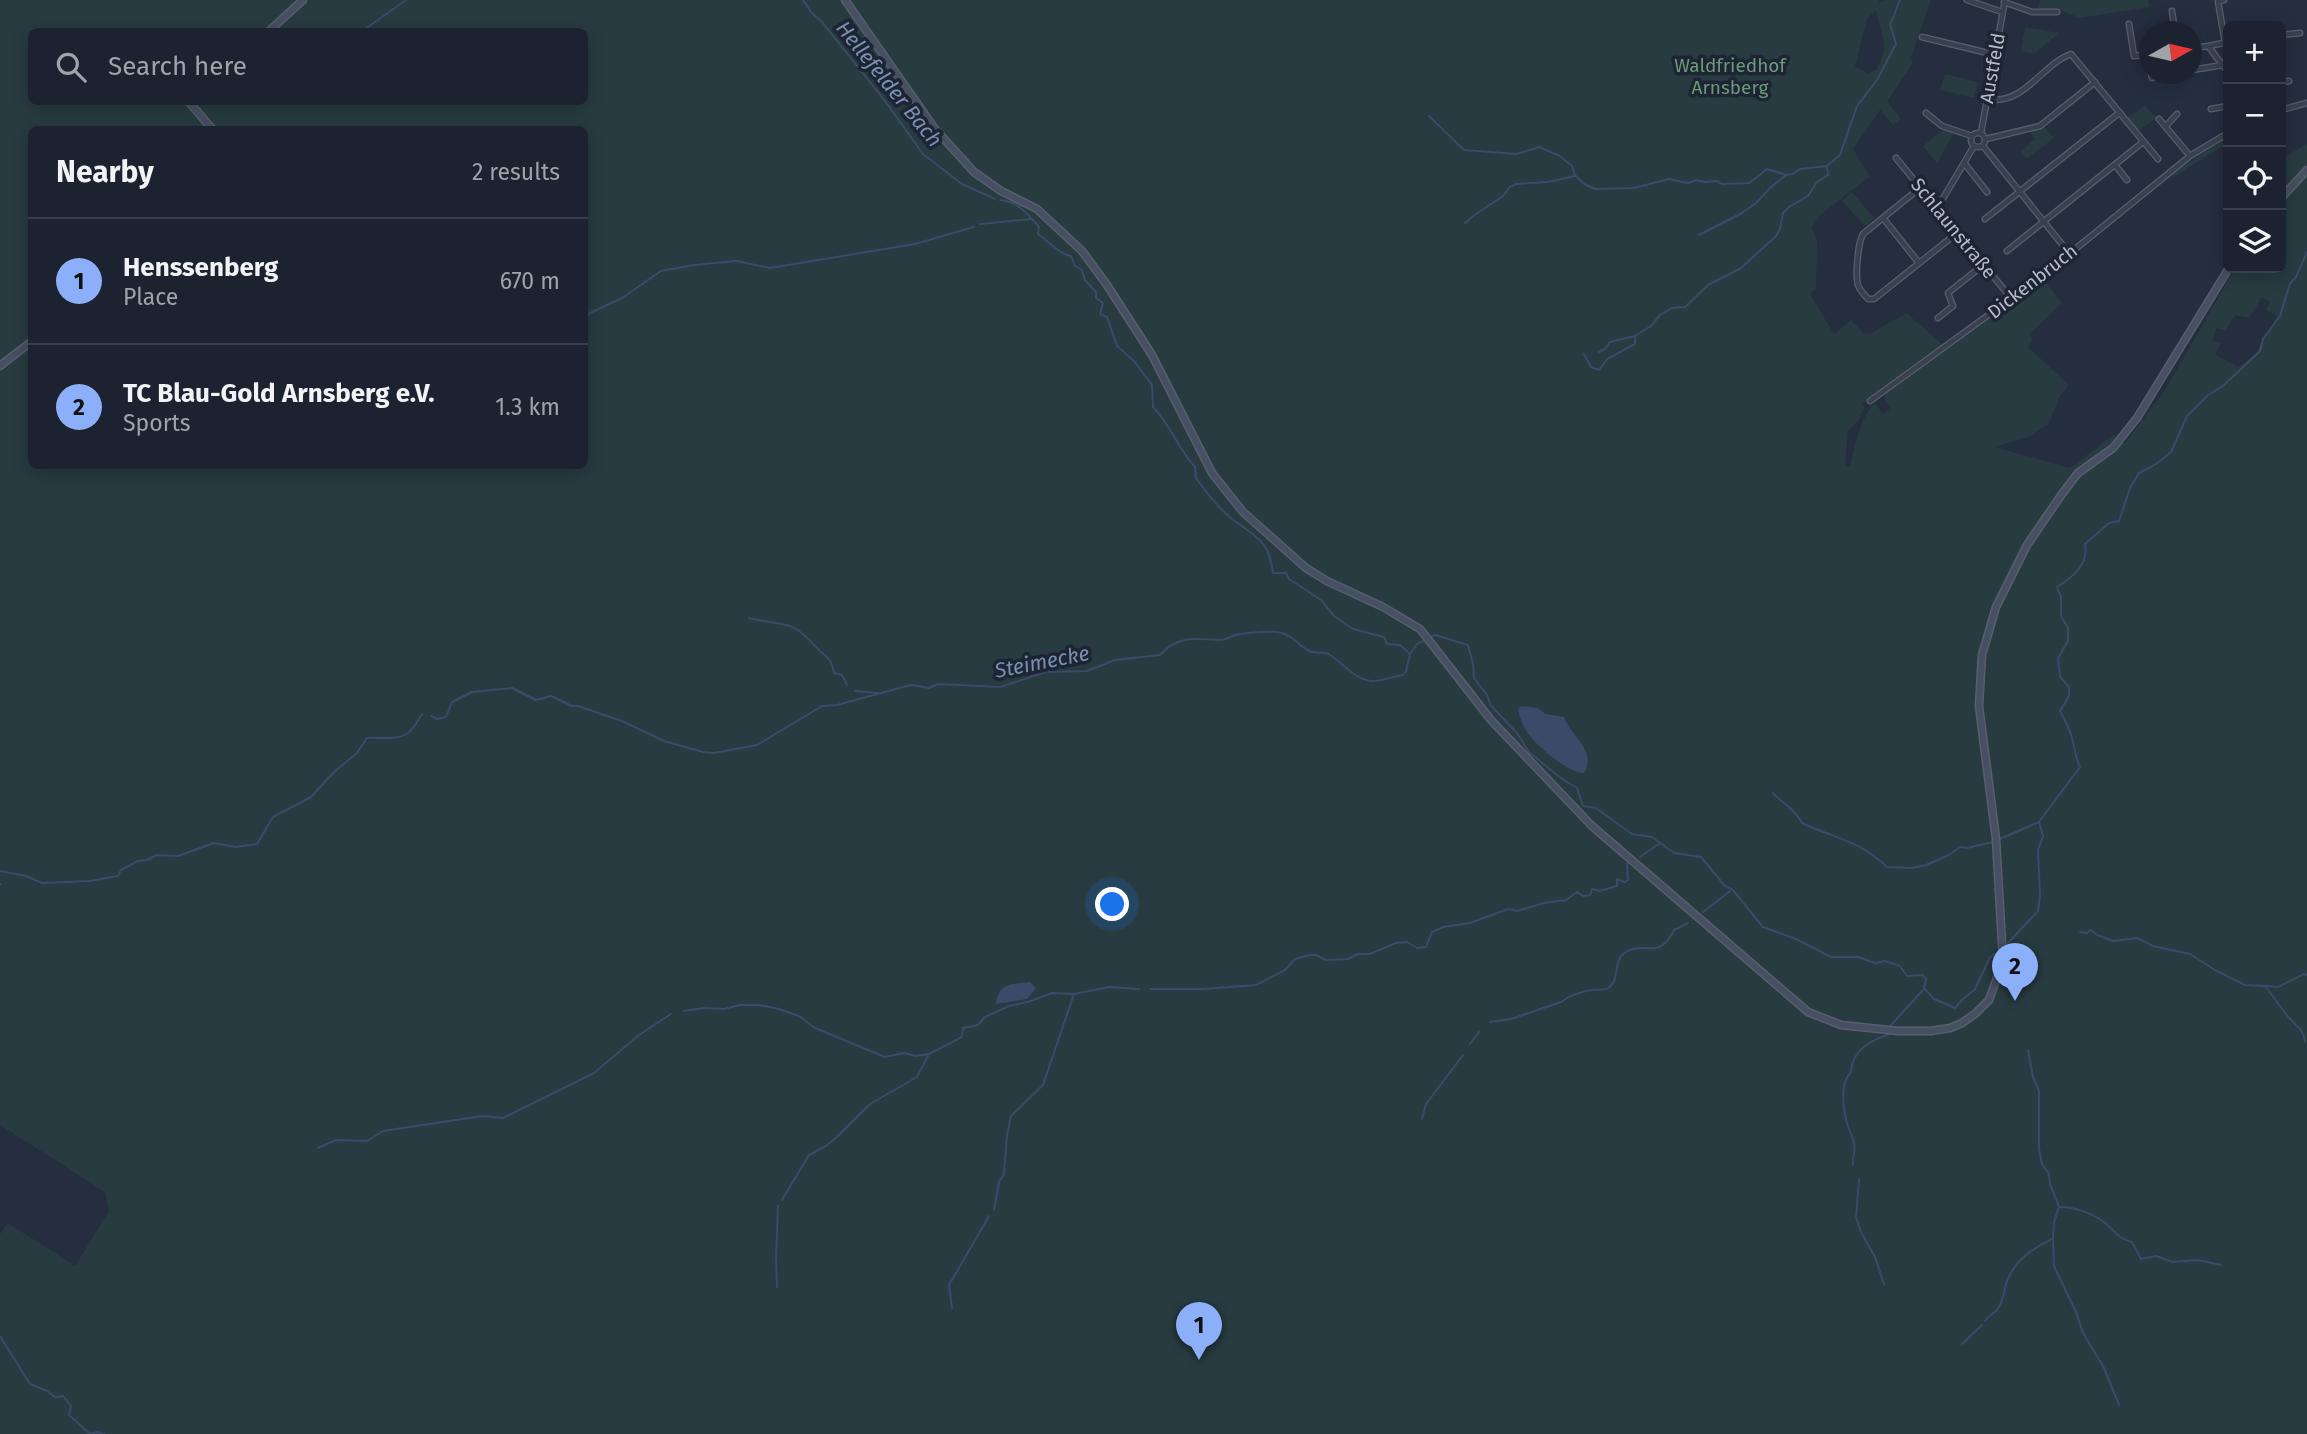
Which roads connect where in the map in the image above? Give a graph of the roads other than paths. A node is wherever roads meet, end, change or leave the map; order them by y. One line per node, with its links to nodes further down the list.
1 (303, 0): 12 (main road)
2 (845, 0): 65 (main road)
3 (1966, 0): 7 (street)
4 (2224, 0): 11 (street)
5 (2004, 1): 7 (street, Austfeld); 8 (street, Austfeld)
6 (2172, 11): 9 (street)
7 (2002, 12): 19 (street, Austfeld)
8 (2057, 12)
9 (2173, 21)
10 (2129, 24): 20 (street)
11 (2223, 27)
12 (272, 28)
13 (2300, 33): 14 (street)
14 (2286, 34)
15 (1922, 37): 19 (street)
16 (2223, 44): 17 (street)
17 (2208, 46): 18 (street); 21 (street)
18 (2202, 47)
19 (1996, 55): 26 (street, Austfeld)
20 (2139, 55)
21 (2223, 65): 22 (street)
22 (2202, 68)
23 (2289, 81): 25 (street)
24 (2095, 82): 26 (street); 33 (street); 41 (street)
25 (2286, 82)
26 (1987, 99): 38 (street, Austfeld)
27 (2307, 103): 31 (street)
28 (192, 105): 36 (main road)
29 (2223, 107): 30 (street)
30 (2211, 109)
31 (2286, 109)
32 (1926, 113): 39 (street)
33 (2119, 113): 42 (street); 54 (street)
34 (2177, 114): 37 (street)
35 (2159, 119): 37 (street)
36 (210, 126)
37 (2166, 126): 45 (street)
38 (1981, 133): 39 (street); 41 (street)
39 (1972, 136): 43 (street)
40 (2223, 136): 45 (street, Dickenbruch)
41 (1986, 139): 44 (street)
42 (2143, 142): 47 (street); 49 (street)
43 (1974, 146): 44 (street); 48 (street)
44 (1983, 146): 54 (street)
45 (2190, 156): 62 (street, Dickenbruch)
46 (1896, 158): 52 (street, Schlaunstraße)
47 (2158, 159)
48 (1965, 164): 53 (street); 56 (street)
49 (2115, 165): 51 (street); 59 (street)
50 (2307, 170): 55 (main road)
51 (2127, 180)
52 (1921, 187): 56 (street, Schlaunstraße); 57 (street)
53 (1987, 192)
54 (2020, 192): 58 (street); 59 (street)
55 (2286, 193)
56 (1938, 207): 60 (street, Schlaunstraße)
57 (1883, 218): 63 (street); 63 (street)
58 (1985, 219)
59 (2044, 222): 61 (street); 62 (street)
60 (1957, 233): 63 (street); 64 (street, Schlaunstraße)
61 (2007, 251)
62 (2069, 253): 66 (street, Dickenbruch)
63 (1919, 263)
64 (1983, 265): 66 (street, Schlaunstraße); 67 (street)
65 (2226, 273)
66 (2011, 298): 70 (street, Dickenbruch)
67 (1938, 318)
68 (28, 344): 69 (main road)
69 (0, 366)
70 (1870, 401)

